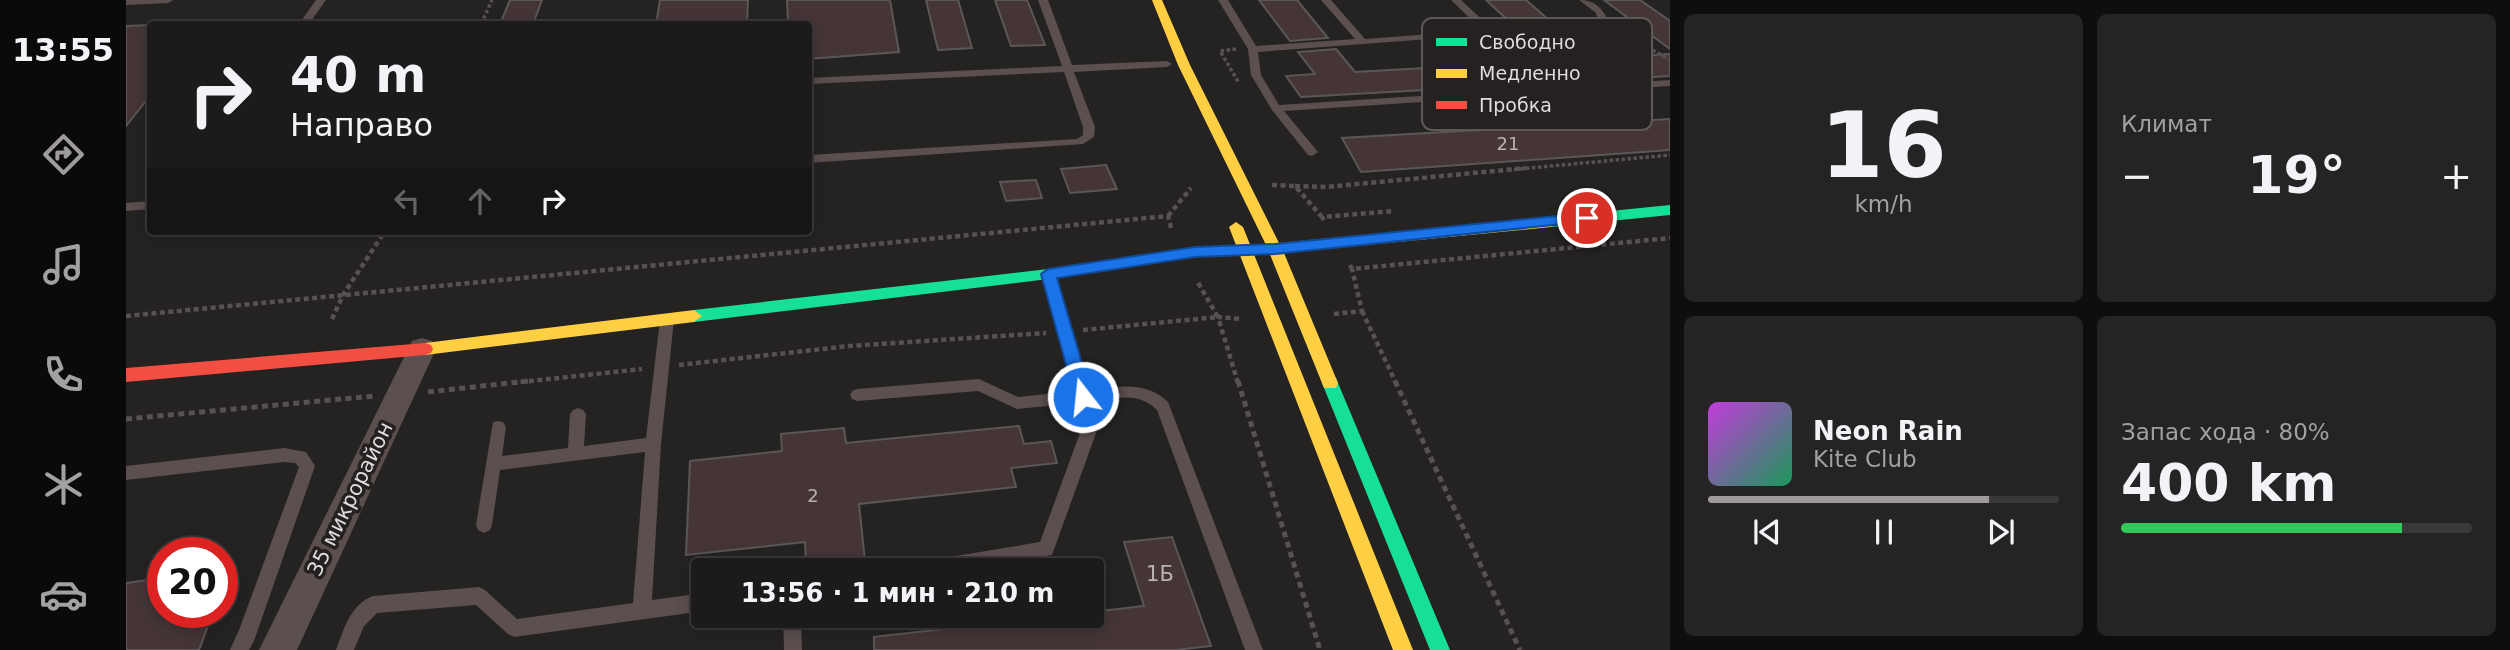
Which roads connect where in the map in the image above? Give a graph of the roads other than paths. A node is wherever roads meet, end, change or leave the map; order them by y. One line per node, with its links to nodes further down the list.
1 (167, 0): 10 (lane)
2 (321, 0): 13 (lane)
3 (1043, 0): 18 (lane)
4 (1139, 0): 17 (main road)
5 (1157, 0): 32 (main road)
6 (1223, 0): 16 (lane)
7 (1326, 0): 15 (lane)
8 (1456, 0): 11 (lane)
9 (1584, 0): 12 (lane)
10 (126, 2)
11 (1476, 18)
12 (1602, 18)
13 (306, 21)
14 (1422, 36): 15 (lane)
15 (1362, 42): 16 (lane)
16 (1253, 49): 24 (lane)
17 (1167, 64): 18 (lane); 22 (main road)
18 (1070, 66): 19 (lane); 26 (lane)
19 (812, 80)
20 (1670, 83): 21 (lane)
21 (1652, 84)
22 (1177, 88)
23 (1422, 99): 24 (lane)
24 (1276, 108): 25 (lane)
25 (1312, 152)
26 (812, 159)
27 (1670, 198): 32 (main road)
28 (147, 205): 29 (lane)
29 (126, 207)
30 (1670, 210): 32 (main road)
31 (1229, 212): 33 (main road)
32 (1271, 242): 33 (main road); 57 (main road)
33 (1243, 244): 34 (main road); 56 (main road)
34 (1048, 274): 35 (main road); 39 (lane)
35 (667, 320): 36 (main road); 42 (lane)
36 (422, 349): 37 (main road); 52 (street, 35 микрорайон)
37 (126, 375)
38 (857, 395): 39 (lane)
39 (1083, 397): 47 (lane); 55 (lane)
40 (578, 414): 43 (lane)
41 (498, 427): 44 (lane)
42 (653, 444): 43 (lane); 49 (lane)
43 (576, 455): 44 (lane)
44 (494, 464): 46 (lane)
45 (126, 473): 51 (lane)
46 (484, 525)
47 (992, 558)
48 (691, 603): 49 (lane)
49 (642, 609): 53 (lane)
50 (792, 628): 54 (lane)
51 (239, 650)
52 (278, 650)
53 (345, 650)
54 (793, 650)
55 (1254, 650)
56 (1403, 650)
57 (1440, 650)

